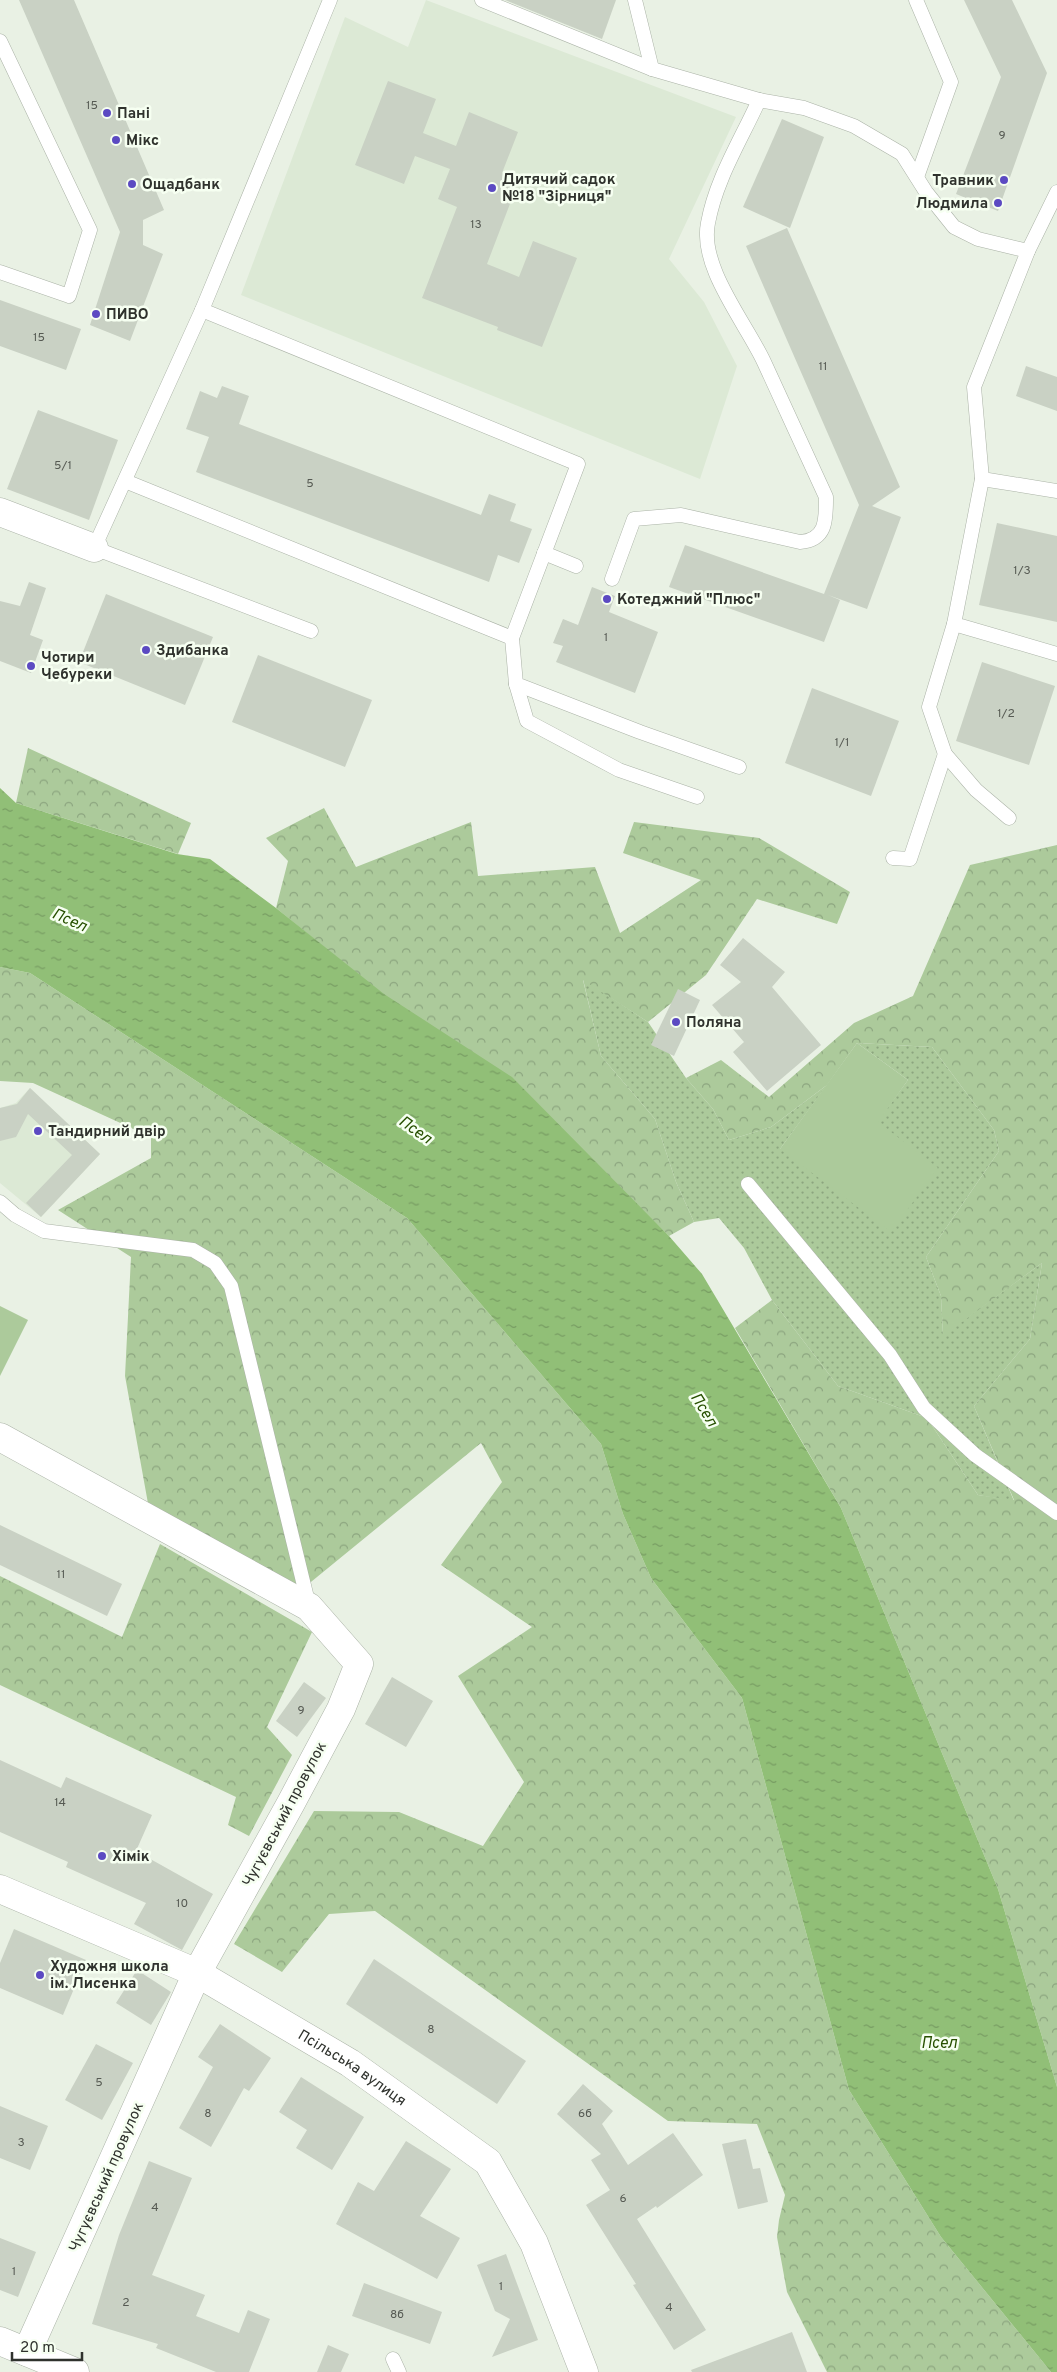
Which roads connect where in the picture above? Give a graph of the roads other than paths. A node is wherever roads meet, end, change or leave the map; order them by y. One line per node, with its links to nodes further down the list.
1 (330, 0): 12 (lane)
2 (482, 0): 6 (lane)
3 (635, 0): 6 (lane)
4 (916, 0): 8 (lane)
5 (0, 41): 11 (lane)
6 (652, 68): 7 (lane)
7 (760, 100): 8 (lane); 20 (lane)
8 (917, 177): 10 (lane)
9 (1057, 192): 10 (lane)
10 (1028, 251): 13 (lane)
11 (0, 272)
12 (202, 310): 14 (lane); 18 (lane)
13 (982, 479): 15 (lane); 21 (lane)
14 (125, 481): 17 (lane); 23 (lane)
15 (1057, 491)
16 (0, 512): 17 (street)
17 (94, 548): 22 (lane)
18 (544, 553): 19 (lane); 23 (lane)
19 (576, 566)
20 (612, 578)
21 (954, 624): 24 (lane); 26 (lane)
22 (311, 630)
23 (512, 638): 25 (lane)
24 (1057, 654)
25 (516, 684): 27 (lane); 28 (lane)
26 (945, 754): 29 (lane); 30 (lane)
27 (739, 767)
28 (696, 798)
29 (1009, 818)
30 (893, 858)
31 (748, 1184): 34 (lane)
32 (0, 1202): 35 (lane)
33 (0, 1437): 35 (street, Чугуєвський провулок)
34 (1057, 1513)
35 (309, 1607): 37 (street, Чугуєвський провулок)
36 (0, 1889): 37 (street, Псільська вулиця)
37 (197, 1973): 39 (street, Чугуєвський провулок); 43 (street, Псільська вулиця)
38 (0, 2341): 39 (street)
39 (27, 2352): 41 (street)
40 (393, 2359): 42 (lane)
41 (75, 2372)
42 (399, 2372)
43 (584, 2372)

